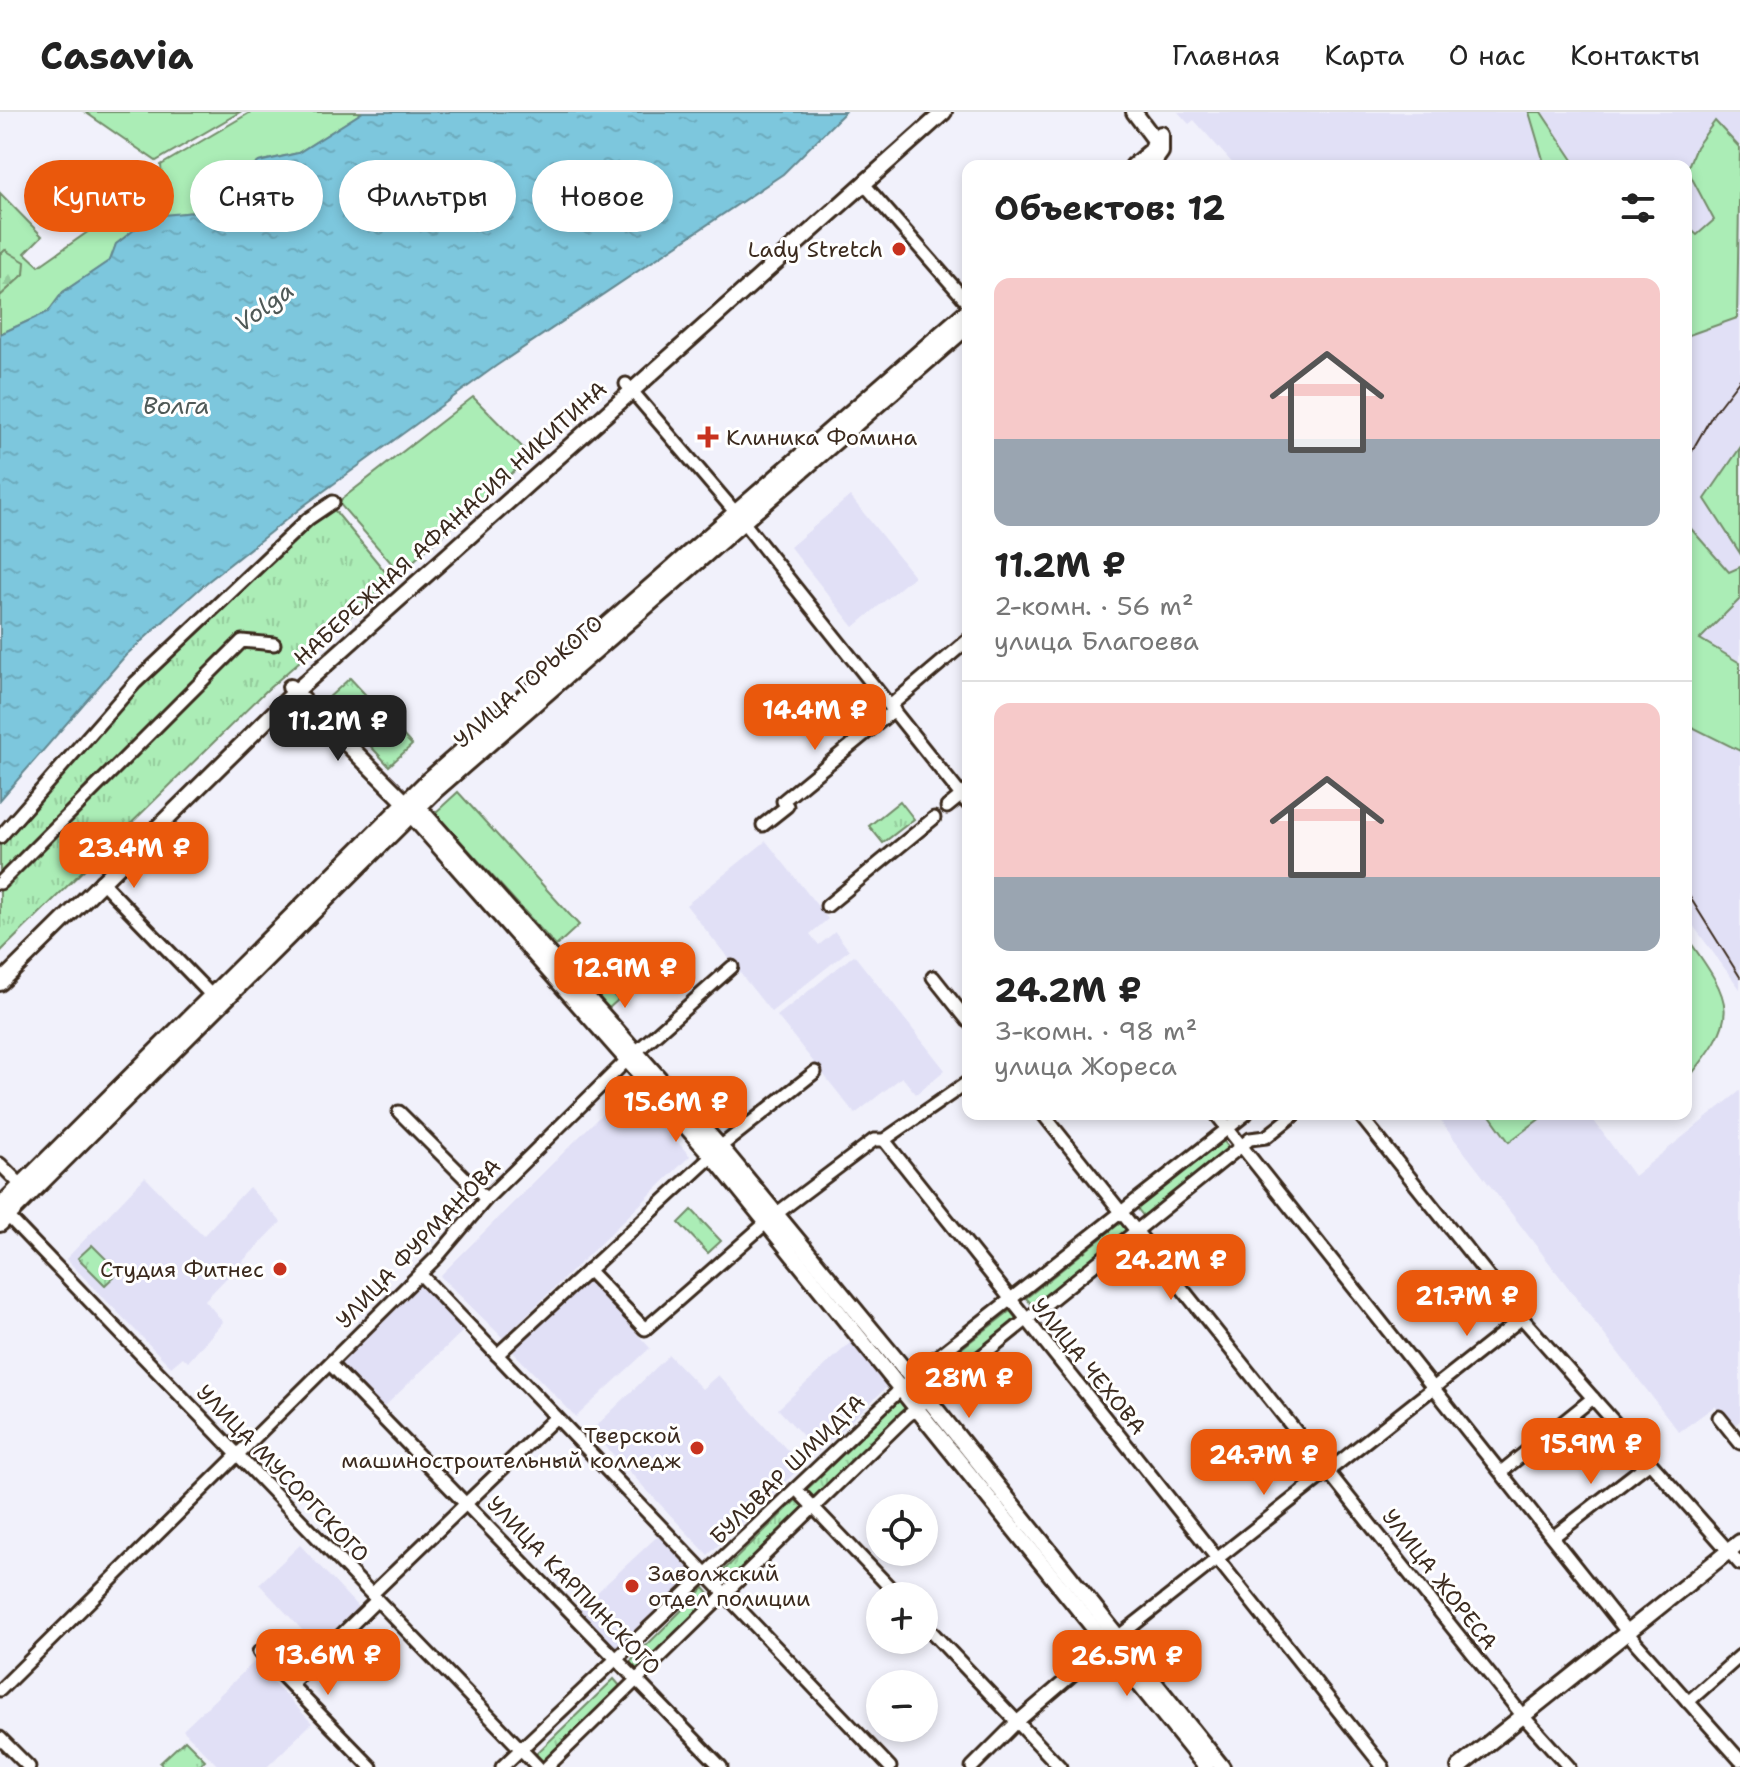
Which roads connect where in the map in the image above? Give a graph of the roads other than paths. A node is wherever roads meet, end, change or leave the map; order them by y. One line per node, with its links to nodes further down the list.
1 (933, 112): 10 (main road, НАБЕРЕЖНАЯ АФАНАСИЯ НИКИТИНА)
2 (944, 112): 6 (main road, НАБЕРЕЖНАЯ АФАНАСИЯ НИКИТИНА)
3 (1134, 112): 5 (main road)
4 (1143, 112): 5 (main road)
5 (1151, 158)
6 (864, 184): 7 (street); 10 (main road, НАБЕРЕЖНАЯ АФАНАСИЯ НИКИТИНА)
7 (962, 296)
8 (962, 315): 12 (main road, УЛИЦА ГОРЬКОГО)
9 (962, 331): 12 (main road, УЛИЦА ГОРЬКОГО)
10 (628, 387): 12 (street); 15 (main road, НАБЕРЕЖНАЯ АФАНАСИЯ НИКИТИНА)
11 (333, 502): 23 (street)
12 (740, 517): 16 (street); 20 (main road, УЛИЦА ГОРЬКОГО)
13 (274, 644): 25 (street)
14 (962, 645): 16 (street)
15 (292, 690): 20 (main road); 24 (main road, НАБЕРЕЖНАЯ АФАНАСИЯ НИКИТИНА); 28 (main road, НАБЕРЕЖНАЯ АФАНАСИЯ НИКИТИНА)
16 (892, 708): 17 (street); 22 (street)
17 (962, 791)
18 (962, 798): 19 (street)
19 (947, 807)
20 (410, 808): 31 (main road, УЛИЦА ГОРЬКОГО); 33 (main road)
21 (934, 818): 26 (street)
22 (763, 825)
23 (0, 837)
24 (101, 881): 30 (main road, НАБЕРЕЖНАЯ АФАНАСИЯ НИКИТИНА); 31 (street)
25 (0, 883)
26 (827, 906)
27 (732, 967): 33 (street, УЛИЦА ФУРМАНОВА)
28 (0, 972)
29 (933, 977): 32 (street)
30 (0, 983)
31 (216, 1000): 47 (main road, УЛИЦА ГОРЬКОГО); 49 (main road, УЛИЦА ГОРЬКОГО)
32 (962, 1013)
33 (632, 1055): 45 (main road); 48 (street, УЛИЦА ФУРМАНОВА)
34 (815, 1072): 45 (street)
35 (962, 1086): 43 (street)
36 (399, 1112): 48 (street)
37 (1048, 1120): 50 (street, УЛИЦА ЖОРЕСА)
38 (1221, 1120): 42 (street)
39 (1239, 1120): 42 (street, БУЛЬВАР ШМИДТА)
40 (1287, 1120): 44 (street, БУЛЬВАР ШМИДТА)
41 (1364, 1120): 56 (street)
42 (1228, 1129): 44 (street); 50 (street, БУЛЬВАР ШМИДТА)
43 (884, 1140): 51 (street); 55 (street, УЛИЦА ЧЕХОВА)
44 (1241, 1146): 52 (street, БУЛЬВАР ШМИДТА); 61 (street)
45 (716, 1151): 51 (main road); 53 (street)
46 (0, 1164): 47 (street)
47 (21, 1185): 49 (main road, УЛИЦА ГОРЬКОГО)
48 (486, 1199): 54 (street, УЛИЦА ФУРМАНОВА)
49 (2, 1213): 67 (street, УЛИЦА МУСОРГСКОГО)
50 (1123, 1214): 52 (street, УЛИЦА ЖОРЕСА); 55 (street, БУЛЬВАР ШМИДТА)
51 (771, 1218): 53 (street); 60 (main road)
52 (1136, 1230): 57 (street, БУЛЬВАР ШМИДТА); 69 (street, УЛИЦА ЖОРЕСА)
53 (588, 1270): 58 (street)
54 (420, 1274): 58 (street); 59 (street, УЛИЦА ФУРМАНОВА)
55 (1011, 1300): 57 (street, УЛИЦА ЧЕХОВА); 60 (street, БУЛЬВАР ШМИДТА)
56 (1522, 1318): 61 (street); 62 (street)
57 (1025, 1319): 63 (street, БУЛЬВАР ШМИДТА); 76 (street, УЛИЦА ЧЕХОВА)
58 (497, 1355): 64 (street)
59 (330, 1364): 67 (street, УЛИЦА ФУРМАНОВА); 72 (street, УЛИЦА КАРПИНСКОГО)
60 (907, 1383): 63 (main road); 71 (street, БУЛЬВАР ШМИДТА)
61 (1433, 1387): 69 (street); 70 (street)
62 (1593, 1398): 68 (street); 70 (street)
63 (923, 1404): 73 (street, БУЛЬВАР ШМИДТА); 84 (main road)
64 (556, 1417): 72 (street); 78 (street)
65 (1719, 1417): 66 (street)
66 (1740, 1443)
67 (238, 1455): 81 (street, УЛИЦА МУСОРГСКОГО); 90 (street, УЛИЦА ФУРМАНОВА)
68 (1650, 1462): 74 (street); 75 (street)
69 (1327, 1469): 76 (street); 92 (street, УЛИЦА ЖОРЕСА)
70 (1501, 1472): 74 (street)
71 (796, 1489): 73 (street); 78 (street, БУЛЬВАР ШМИДТА)
72 (467, 1503): 81 (street); 87 (street, УЛИЦА КАРПИНСКОГО)
73 (813, 1506): 79 (street); 80 (street, БУЛЬВАР ШМИДТА)
74 (1553, 1537): 82 (street)
75 (1734, 1547): 77 (street); 82 (main road)
76 (1216, 1558): 84 (street); 108 (street, УЛИЦА ЧЕХОВА)
77 (1740, 1564)
78 (708, 1573): 80 (street); 87 (street, БУЛЬВАР ШМИДТА)
79 (885, 1582)
80 (724, 1591): 88 (street, БУЛЬВАР ШМИДТА); 103 (street)
81 (375, 1597): 89 (street); 95 (street, УЛИЦА МУСОРГСКОГО)
82 (1628, 1630): 91 (street); 92 (main road)
83 (938, 1639): 93 (street)
84 (1114, 1641): 93 (street); 106 (main road); 107 (main road)
85 (259, 1652): 89 (street)
86 (1740, 1656): 91 (street)
87 (617, 1658): 88 (street, УЛИЦА КАРПИНСКОГО); 95 (street, БУЛЬВАР ШМИДТА)
88 (638, 1679): 101 (street, БУЛЬВАР ШМИДТА); 102 (street, УЛИЦА КАРПИНСКОГО)
89 (291, 1684): 98 (street)
90 (0, 1690)
91 (1688, 1702): 96 (street)
92 (1522, 1715): 109 (main road); 110 (street, УЛИЦА ЖОРЕСА)
93 (1017, 1722): 104 (street); 105 (street)
94 (0, 1738): 97 (street)
95 (521, 1749): 99 (street, БУЛЬВАР ШМИДТА); 100 (street, УЛИЦА МУСОРГСКОГО)
96 (1740, 1760)
97 (29, 1767)
98 (371, 1767)
99 (502, 1767)
100 (538, 1767)
101 (547, 1767)
102 (721, 1767)
103 (890, 1767)
104 (972, 1767)
105 (1060, 1767)
106 (1206, 1767)
107 (1222, 1767)
108 (1383, 1767)
109 (1459, 1767)
110 (1569, 1767)

